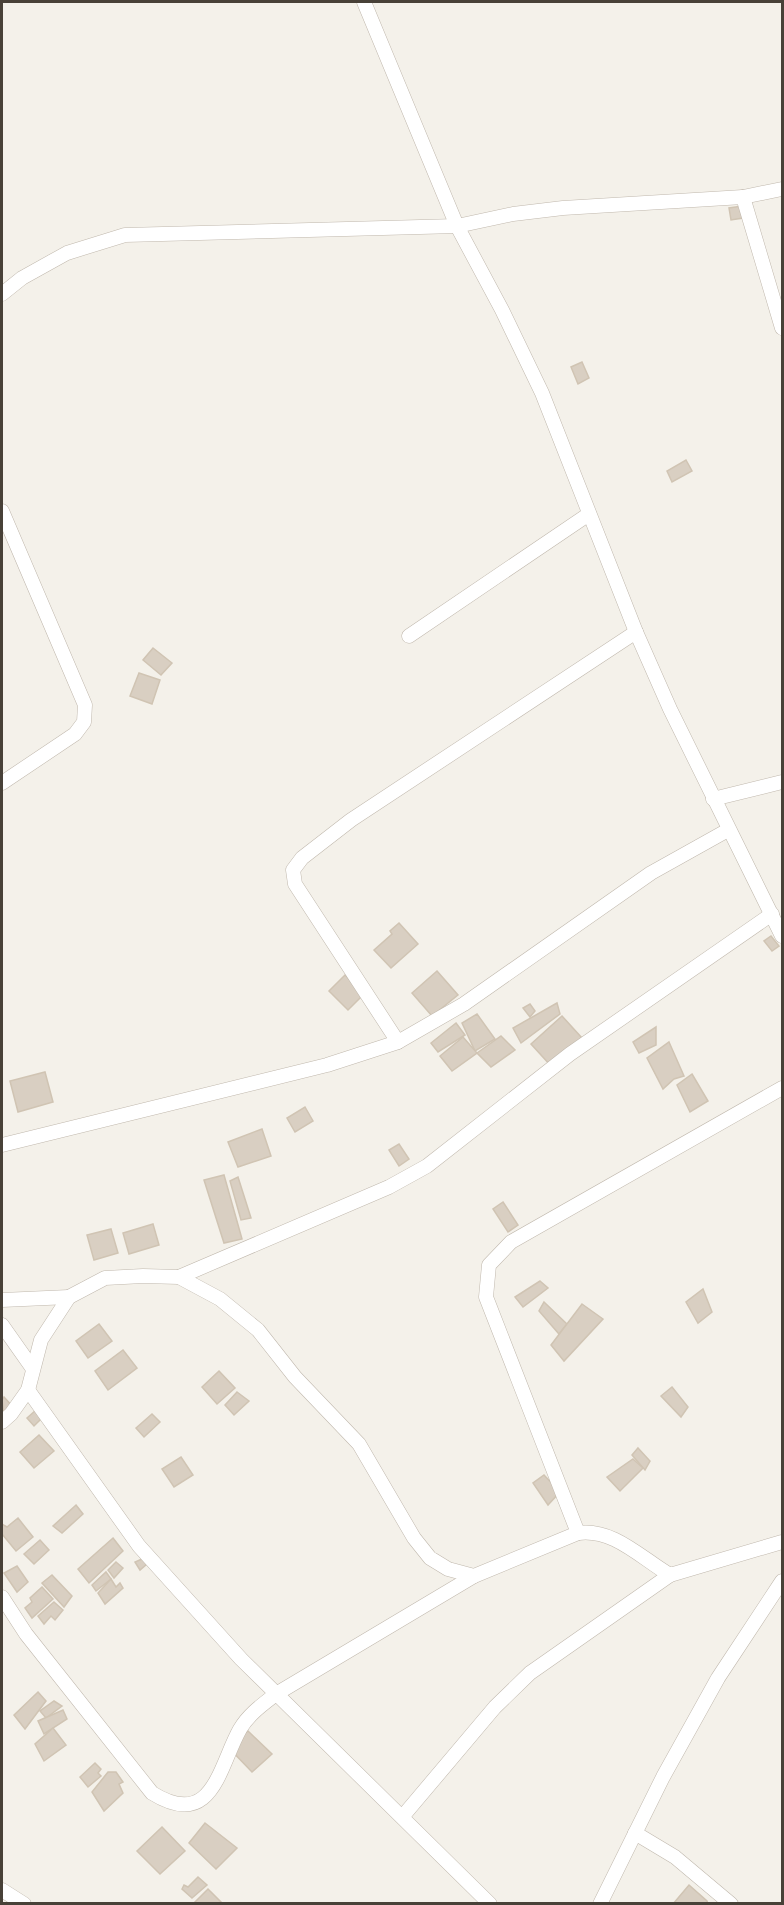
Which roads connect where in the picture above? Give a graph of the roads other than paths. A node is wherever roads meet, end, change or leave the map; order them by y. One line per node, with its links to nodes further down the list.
1 (364, 2): 4 (street)
2 (783, 189): 3 (street)
3 (743, 196): 4 (street); 6 (street)
4 (458, 226): 5 (street); 8 (street)
5 (2, 294)
6 (783, 328)
7 (2, 511): 12 (street)
8 (589, 514): 9 (street); 10 (street)
9 (636, 632): 13 (street); 17 (street)
10 (409, 636)
11 (783, 782): 13 (street)
12 (2, 783)
13 (713, 799): 14 (street)
14 (728, 830): 15 (street); 17 (street)
15 (772, 914): 16 (street); 20 (street)
16 (783, 936)
17 (398, 1042): 19 (street)
18 (783, 1088): 27 (street)
19 (2, 1145)
20 (179, 1277): 21 (street); 30 (street)
21 (69, 1297): 22 (street); 24 (street)
22 (2, 1300)
23 (2, 1325): 24 (street)
24 (33, 1369): 25 (street)
25 (28, 1390): 26 (street); 33 (street)
26 (2, 1422)
27 (578, 1533): 29 (street); 30 (street)
28 (783, 1542): 29 (street)
29 (670, 1575): 34 (street)
30 (474, 1576): 33 (street)
31 (783, 1581): 35 (street)
32 (2, 1597): 33 (street)
33 (276, 1694): 34 (street)
34 (403, 1816): 38 (street)
35 (635, 1833): 39 (street); 40 (street)
36 (2, 1890): 37 (street)
37 (24, 1904)
38 (490, 1904)
39 (600, 1904)
40 (731, 1904)

